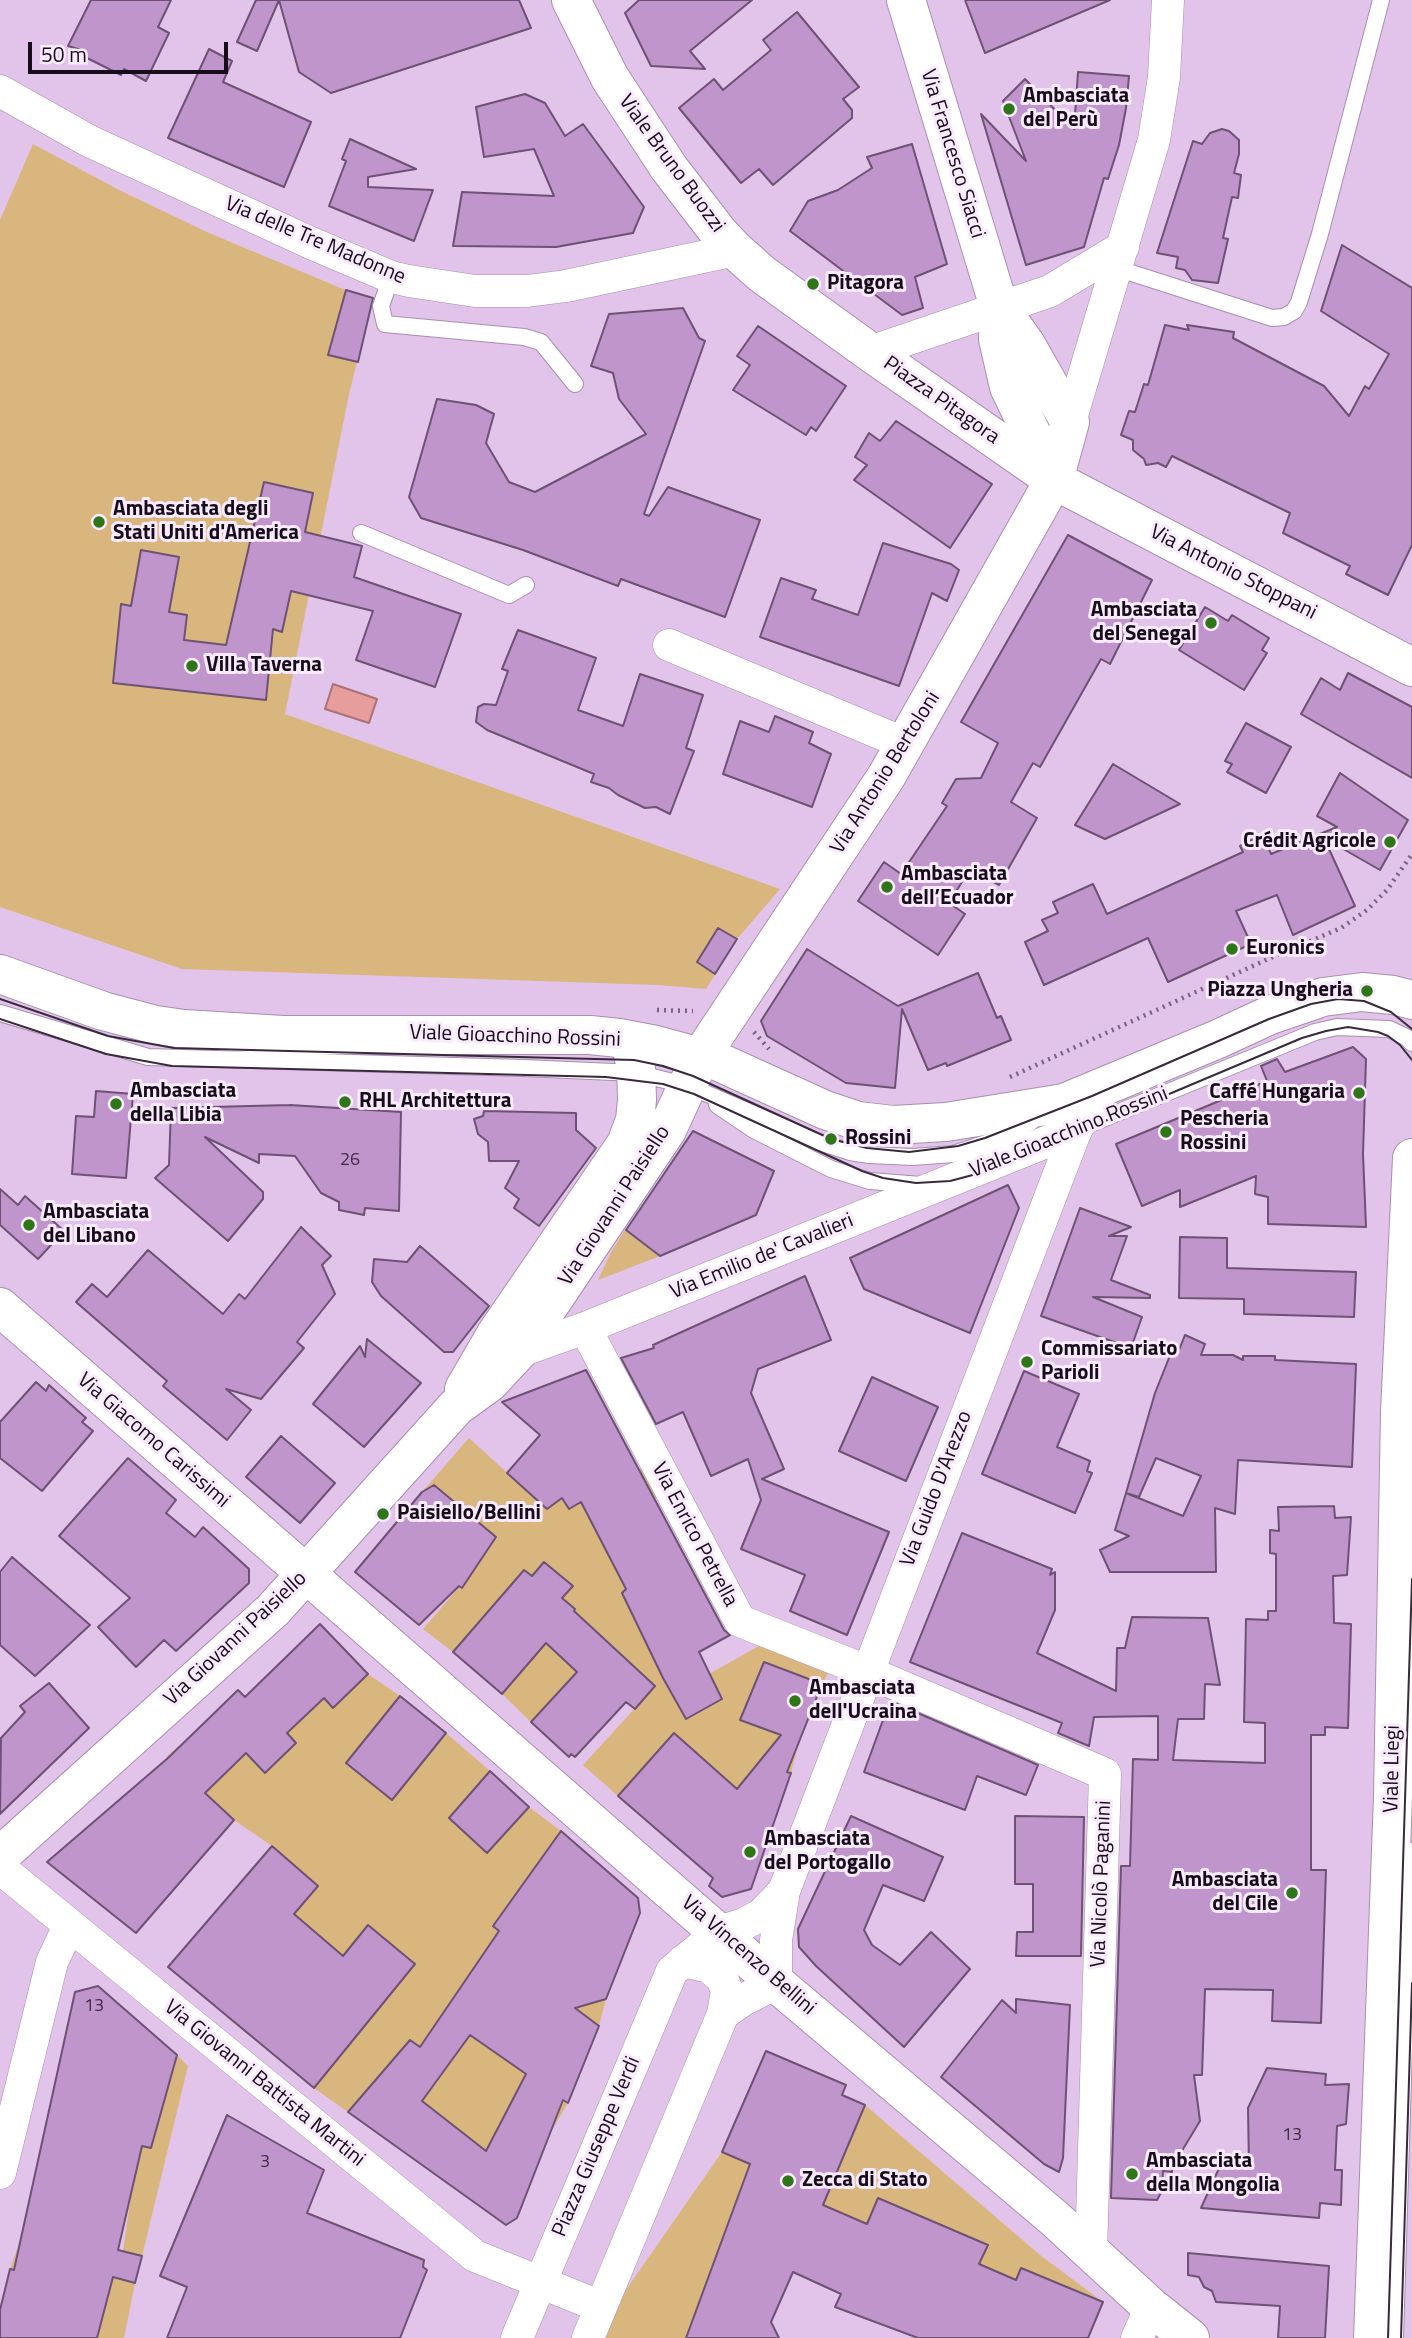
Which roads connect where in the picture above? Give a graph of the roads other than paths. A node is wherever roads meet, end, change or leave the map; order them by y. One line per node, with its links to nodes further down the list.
1 (571, 0): 6 (street, Viale Bruno Buozzi)
2 (906, 0): 9 (street, Via Francesco Siacci)
3 (1168, 0): 7 (street)
4 (1381, 0): 7 (lane)
5 (0, 91): 8 (street, Via delle Tre Madonne)
6 (735, 250): 8 (street, Via delle Tre Madonne); 10 (street, Viale Bruno Buozzi)
7 (1119, 258): 9 (street, Piazza Pitagora); 12 (street)
8 (391, 276): 11 (lane)
9 (999, 307): 10 (street, Piazza Pitagora); 12 (street); 13 (street, Piazza Pitagora)
10 (870, 352): 13 (street, Piazza Pitagora)
11 (575, 384)
12 (1070, 422): 13 (street)
13 (1054, 480): 17 (street, Via Antonio Stoppani); 18 (street, Via Antonio Bertoloni)
14 (360, 533): 15 (lane)
15 (526, 585)
16 (669, 645): 18 (street)
17 (1412, 667)
18 (906, 744): 25 (street, Via Antonio Bertoloni)
19 (0, 974): 23 (street, Viale Gioacchino Rossini)
20 (1412, 1000): 21 (street)
21 (1330, 1012): 24 (lane); 26 (street, Viale Gioacchino Rossini)
22 (0, 1013): 23 (lane, Viale Gioacchino Rossini)
23 (638, 1041): 25 (street, Viale Gioacchino Rossini); 32 (street, Via Giovanni Paisiello)
24 (1412, 1043)
25 (695, 1071): 26 (street, Viale Gioacchino Rossini); 28 (lane, Viale Gioacchino Rossini); 31 (street, Via Giovanni Paisiello)
26 (1078, 1108): 28 (street, Viale Gioacchino Rossini); 34 (street, Via Guido D'Arezzo)
27 (1412, 1157): 52 (street, Viale Liegi)
28 (939, 1185): 30 (street, Via Emilio de' Cavalieri)
29 (0, 1307): 33 (street, Via Giacomo Carissimi)
30 (584, 1328): 31 (street, Via Emilio de' Cavalieri); 34 (street, Via Enrico Petrella)
31 (518, 1352): 32 (street, Via Giovanni Paisiello)
32 (456, 1406): 33 (street, Via Giovanni Paisiello)
33 (306, 1573): 36 (street, Via Giovanni Paisiello); 40 (street, Via Vincenzo Bellini)
34 (867, 1672): 38 (street, Via Guido D'Arezzo); 45 (street, Via Nicolò Paganini)
35 (1411, 1831): 53 (lane, Viale Liegi)
36 (0, 1856)
37 (0, 1868): 39 (street, Via Giovanni Battista Martini)
38 (784, 1891): 40 (street, Via Guido D'Arezzo); 42 (street, Via Guido D'Arezzo)
39 (69, 1926): 44 (street); 46 (street, Via Giovanni Battista Martini)
40 (719, 1932): 41 (street, Piazza Giuseppe Verdi); 42 (street, Via Vincenzo Bellini)
41 (683, 1961): 43 (street); 46 (street, Piazza Giuseppe Verdi)
42 (776, 1983): 43 (street); 45 (street, Via Vincenzo Bellini)
43 (723, 2014): 47 (street)
44 (0, 2173)
45 (1091, 2253): 48 (street, Via Vincenzo Bellini)
46 (540, 2283): 47 (street, Via Giovanni Battista Martini); 49 (street, Piazza Giuseppe Verdi)
47 (599, 2306): 50 (street)
48 (1144, 2323): 51 (street, Via Vincenzo Bellini)
49 (517, 2338)
50 (588, 2338)
51 (1189, 2338)
52 (1373, 2338)
53 (1395, 2338)

